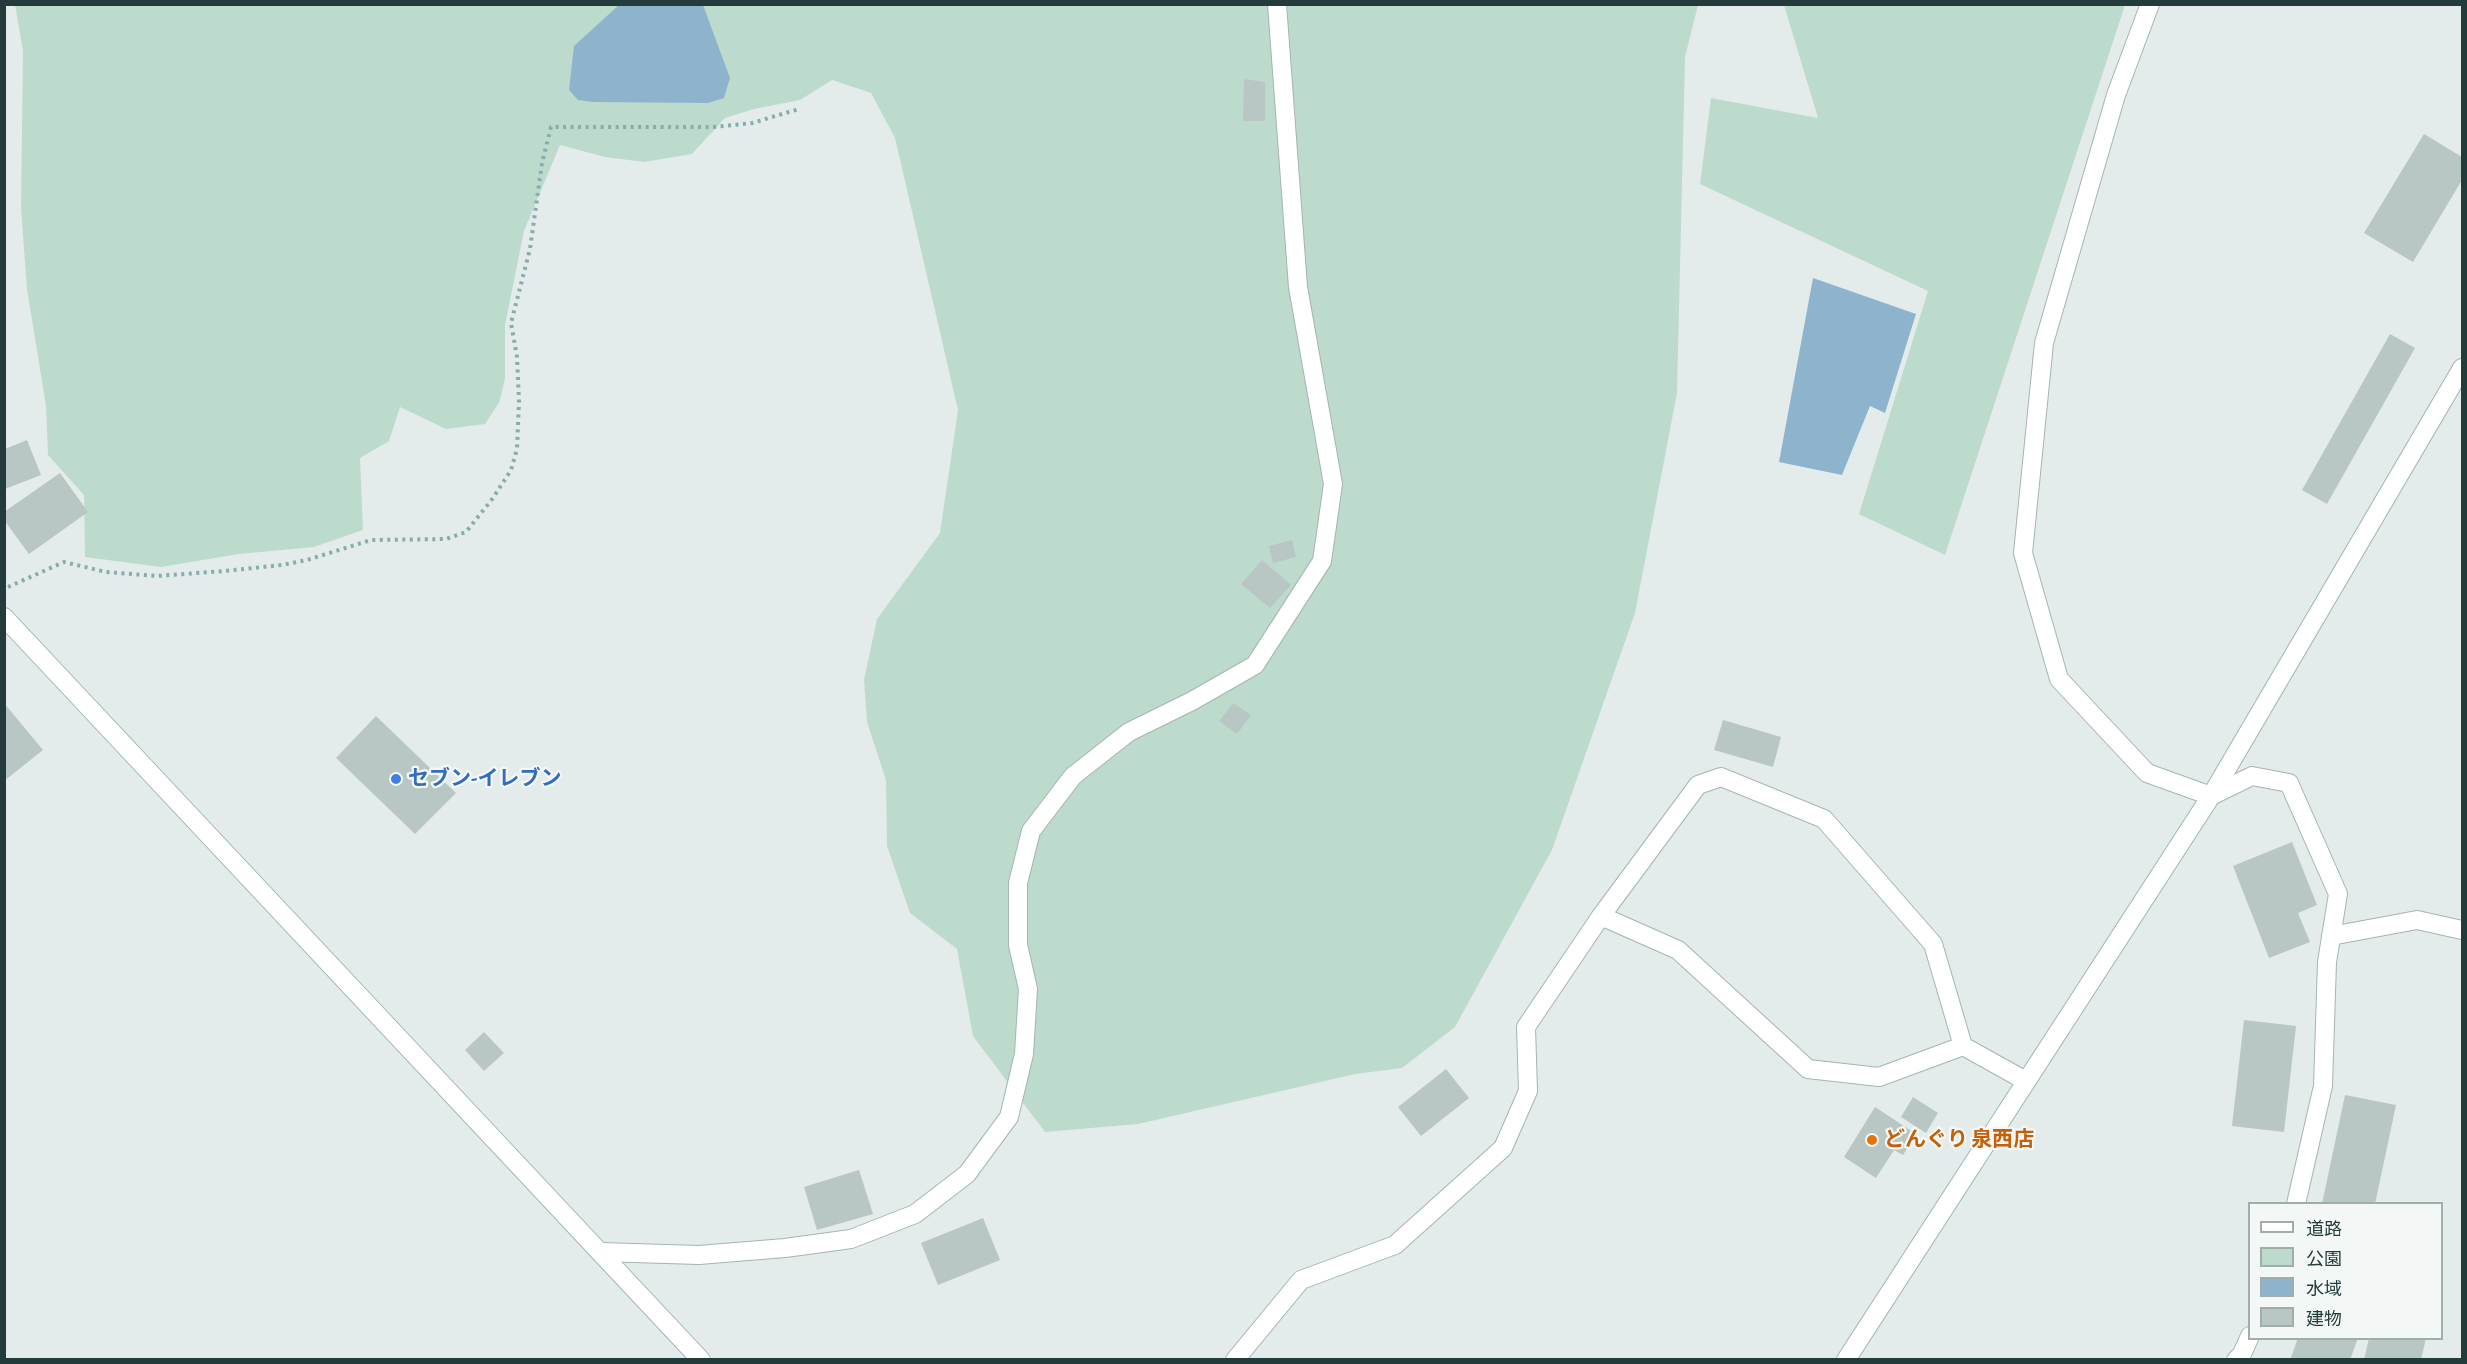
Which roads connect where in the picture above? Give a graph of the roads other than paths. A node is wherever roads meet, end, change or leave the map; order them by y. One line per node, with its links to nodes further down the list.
1 (1277, 4): 12 (street)
2 (2150, 4): 5 (street)
3 (2463, 368): 5 (street)
4 (4, 617): 12 (street)
5 (2211, 796): 8 (street); 10 (street)
6 (1601, 916): 9 (street); 9 (street); 16 (street)
7 (2463, 930): 8 (street)
8 (2331, 936): 11 (street)
9 (1963, 1046): 10 (street)
10 (2026, 1081): 17 (street)
11 (2296, 1202)
12 (600, 1252): 15 (street)
13 (2248, 1340): 14 (street)
14 (2241, 1358)
15 (701, 1359)
16 (1234, 1359)
17 (1846, 1359)

